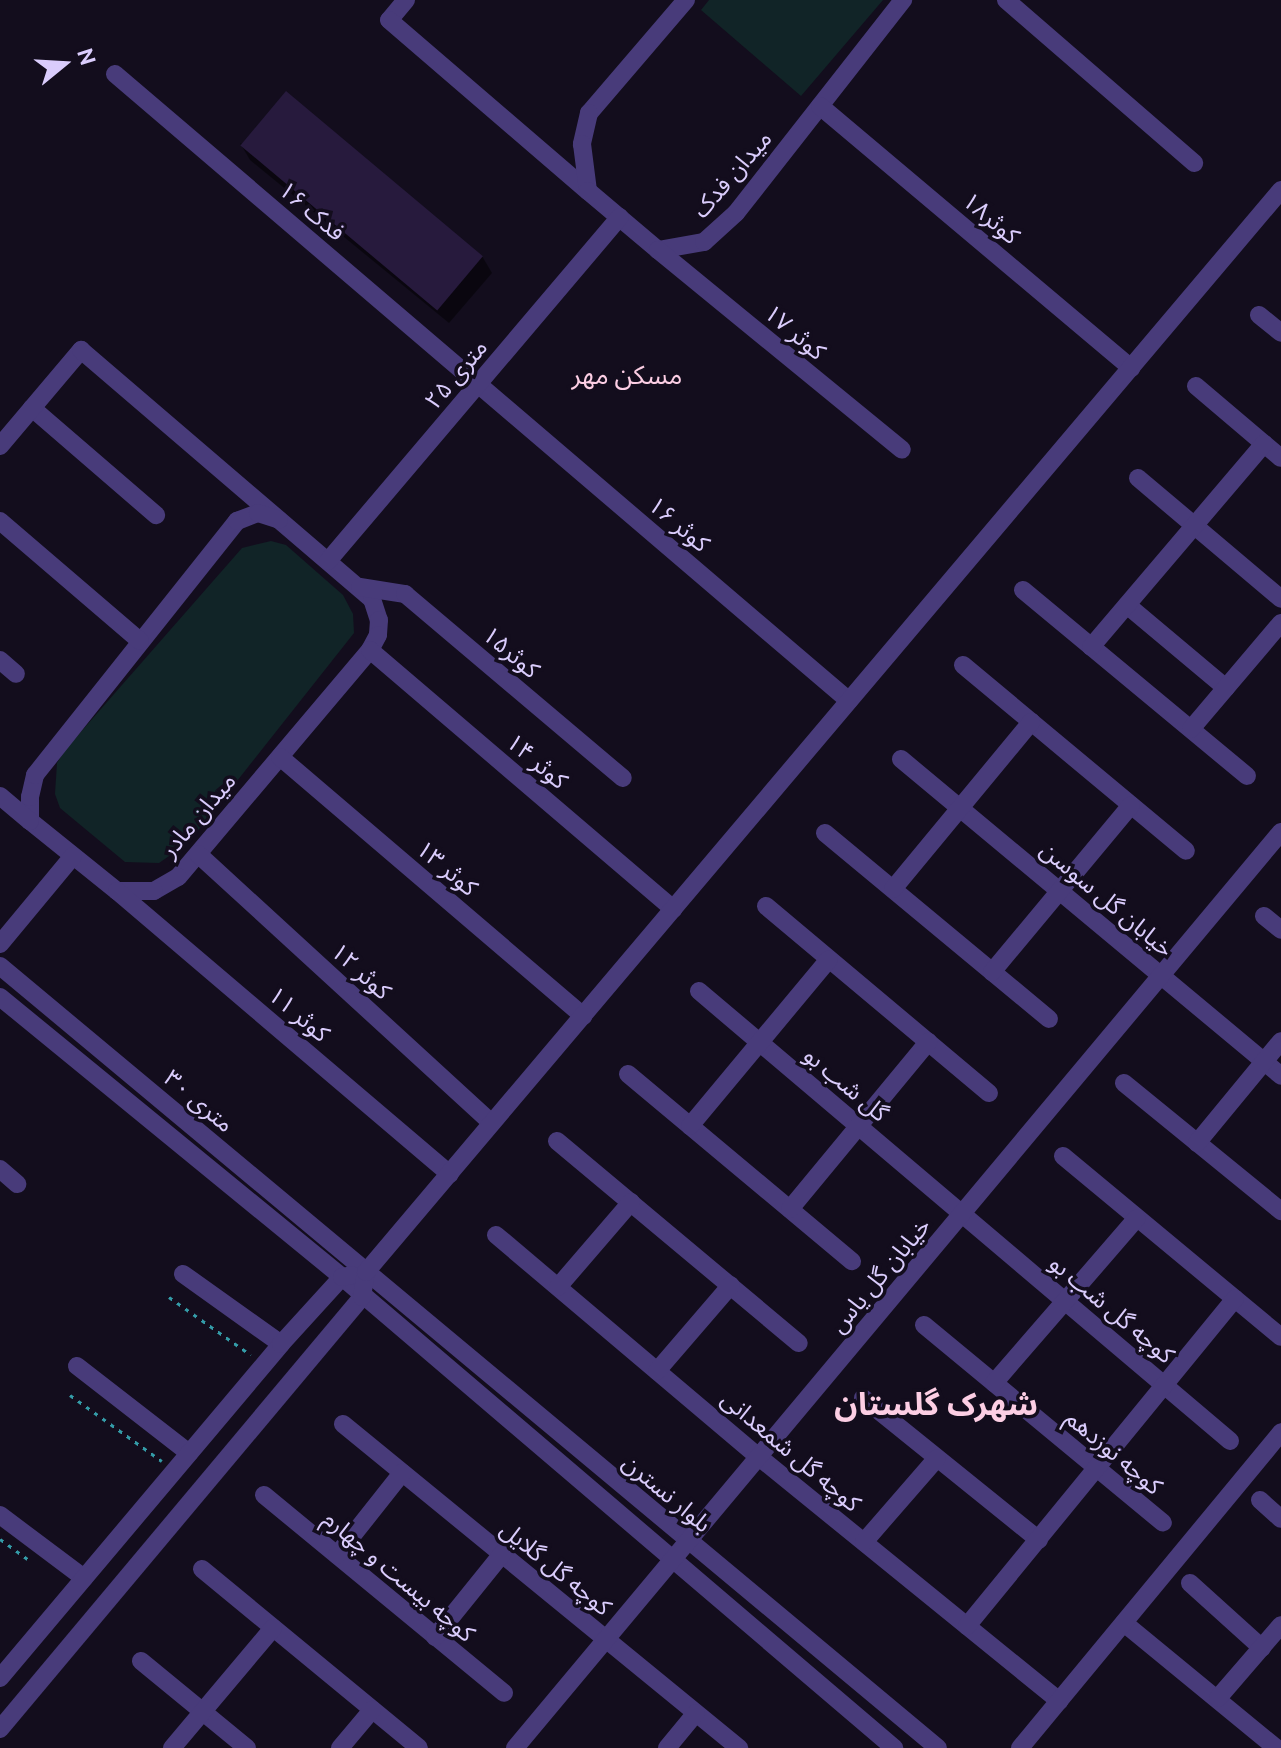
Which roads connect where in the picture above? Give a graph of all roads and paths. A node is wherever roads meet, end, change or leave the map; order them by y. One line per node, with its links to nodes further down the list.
1 (406, 0): 9 (street)
2 (903, 0): 6 (street, میدان فدک)
3 (1006, 0): 7 (street)
4 (682, 1): 9 (street)
5 (115, 74): 15 (street, فدک ۱۶)
6 (820, 106): 11 (street, میدان فدک); 14 (street, کوثر۱۸)
7 (1194, 163)
8 (1281, 190): 14 (street)
9 (588, 191): 10 (street)
10 (620, 217): 11 (street); 15 (street, ۲۵ متری)
11 (658, 250): 20 (street, کوثر ۱۷)
12 (1259, 315): 13 (street)
13 (1281, 333)
14 (1131, 368): 40 (street)
15 (478, 384): 27 (street, ۲۵ متری); 40 (street, کوثر ۱۶)
16 (1196, 386): 18 (street)
17 (32, 408): 19 (street); 23 (street); 24 (street)
18 (1264, 444): 21 (street); 26 (street)
19 (0, 446)
20 (902, 450)
21 (1281, 458)
22 (1138, 478): 26 (street)
23 (156, 515)
24 (279, 520): 27 (street); 33 (street)
25 (0, 521): 33 (street)
26 (1194, 526): 30 (street); 31 (street)
27 (328, 561): 28 (street)
28 (357, 586): 35 (street); 46 (street, کوثر۱۵)
29 (1023, 590): 34 (street)
30 (1281, 599)
31 (1127, 605): 34 (street); 39 (street)
32 (1281, 623): 39 (street)
33 (140, 641): 50 (street)
34 (1091, 647): 42 (street)
35 (370, 650): 43 (street, میدان مادر); 60 (street, کوثر ۱۴)
36 (0, 660): 38 (street)
37 (963, 665): 41 (street)
38 (16, 674)
39 (1226, 688): 42 (street)
40 (849, 701): 60 (street)
41 (1031, 722): 48 (street); 49 (street)
42 (1191, 729): 45 (street)
43 (280, 757): 54 (street, میدان مادر); 70 (street, کوثر ۱۳)
44 (901, 759): 49 (street, خیابان گل سوسن)
45 (1247, 776)
46 (623, 778)
47 (0, 796): 50 (street)
48 (1131, 805): 53 (street); 58 (street)
49 (960, 808): 56 (street); 58 (street, خیابان گل سوسن)
50 (30, 821): 55 (street)
51 (825, 833): 56 (street)
52 (1277, 845): 67 (street, خیابان گل یاس)
53 (1186, 851)
54 (198, 854): 57 (street, میدان مادر); 80 (street, کوثر ۱۲)
55 (73, 856): 57 (street); 63 (street)
56 (893, 889): 66 (street)
57 (117, 891): 87 (street, کوثر ۱۱)
58 (1060, 891): 66 (street); 67 (street, خیابان گل سوسن)
59 (766, 906): 64 (street)
60 (673, 909): 70 (street)
61 (1264, 916): 62 (street)
62 (1281, 930)
63 (0, 944)
64 (829, 959): 73 (street); 74 (street)
65 (0, 966): 96 (street, ۳۰ متری)
66 (992, 972): 71 (street)
67 (1161, 975): 75 (street, خیابان گل سوسن); 92 (street, خیابان گل یاس)
68 (699, 991): 74 (street, گل شب بو)
69 (0, 997): 98 (street, ۳۰ متری)
70 (583, 1016): 80 (street)
71 (1049, 1019)
72 (1281, 1041): 75 (street)
73 (928, 1042): 79 (street); 82 (street)
74 (760, 1043): 81 (street); 82 (street, گل شب بو)
75 (1264, 1062): 77 (street, خیابان گل سوسن); 84 (street)
76 (628, 1074): 81 (street)
77 (1281, 1076)
78 (1124, 1083): 84 (street)
79 (989, 1093)
80 (492, 1123): 87 (street)
81 (690, 1126): 90 (street)
82 (859, 1126): 90 (street); 92 (street, گل شب بو)
83 (557, 1141): 89 (street)
84 (1197, 1143): 91 (street)
85 (1063, 1156): 93 (street)
86 (0, 1169): 88 (street)
87 (450, 1174): 96 (street)
88 (17, 1184)
89 (631, 1202): 99 (street); 100 (street)
90 (790, 1209): 95 (street)
91 (1281, 1211)
92 (962, 1213): 104 (street, کوچه گل شب بو); 120 (street, خیابان گل یاس)
93 (1137, 1218): 103 (street); 104 (street)
94 (496, 1235): 100 (street, کوچه گل شمعدانی)
95 (852, 1261)
96 (366, 1272): 98 (street); 102 (street); 131 (street, بلوار نسترن)
97 (183, 1274): 108 (street)
98 (342, 1277): 102 (street, ۳۰ متری); 108 (street)
99 (731, 1285): 107 (street); 111 (street)
100 (558, 1287): 111 (street, کوچه گل شمعدانی)
101 (169, 1297): 109 (path)
102 (362, 1297): 135 (street, بلوار نسترن); 154 (street)
103 (1235, 1299): 106 (street); 113 (street)
104 (1065, 1301): 112 (street); 113 (street, کوچه گل شب بو)
105 (924, 1325): 112 (street, کوچه نوزدهم)
106 (1281, 1337)
107 (799, 1343)
108 (281, 1344): 109 (street)
109 (264, 1364): 119 (street)
110 (77, 1366): 119 (street)
111 (657, 1371): 120 (street, کوچه گل شمعدانی)
112 (994, 1383): 122 (street, کوچه نوزدهم)
113 (1164, 1385): 118 (street, کوچه گل شب بو); 122 (street)
114 (70, 1395): 123 (path)
115 (863, 1398): 121 (street)
116 (343, 1424): 124 (street, کوچه گل گلایل)
117 (1281, 1432): 139 (street)
118 (1230, 1441)
119 (189, 1453): 123 (street)
120 (759, 1457): 131 (street, خیابان گل یاس); 132 (street, کوچه گل شمعدانی)
121 (937, 1458): 130 (street); 132 (street)
122 (1098, 1469): 129 (street, کوچه نوزدهم); 130 (street)
123 (174, 1471): 137 (street)
124 (402, 1473): 133 (street, کوچه گل گلایل); 134 (street)
125 (264, 1495): 134 (street, کوچه بیست و چهارم)
126 (1260, 1500): 128 (street)
127 (0, 1515): 137 (street)
128 (1281, 1519)
129 (1163, 1523)
130 (1039, 1540): 141 (street)
131 (688, 1542): 135 (street, خیابان گل یاس); 163 (street, بلوار نسترن)
132 (864, 1542): 141 (street, کوچه گل شمعدانی)
133 (502, 1554): 143 (street); 144 (street, کوچه گل گلایل)
134 (337, 1555): 143 (street, کوچه بیست و چهارم)
135 (672, 1561): 144 (street, خیابان گل یاس); 162 (street, بلوار نسترن)
136 (202, 1569): 142 (street)
137 (84, 1578): 147 (street)
138 (1190, 1583): 145 (street)
139 (1124, 1623): 149 (street); 150 (street)
140 (1281, 1625): 145 (street)
141 (967, 1626): 150 (street, کوچه گل شمعدانی)
142 (273, 1628): 151 (street); 152 (street)
143 (435, 1637): 148 (street, کوچه بیست و چهارم)
144 (606, 1639): 153 (street, کوچه گل گلایل); 159 (street, خیابان گل یاس)
145 (1262, 1648): 149 (street)
146 (141, 1661): 152 (street)
147 (0, 1678)
148 (504, 1693)
149 (1218, 1698): 165 (street)
150 (1059, 1701): 164 (street)
151 (372, 1710): 157 (street); 158 (street)
152 (202, 1712): 155 (street); 156 (street)
153 (696, 1713): 160 (street); 161 (street, کوچه گل گلایل)
154 (0, 1729)
155 (172, 1748)
156 (247, 1748)
157 (340, 1748)
158 (419, 1748)
159 (515, 1748)
160 (667, 1748)
161 (739, 1748)
162 (894, 1748)
163 (938, 1748)
164 (1020, 1748)
165 (1276, 1748)

